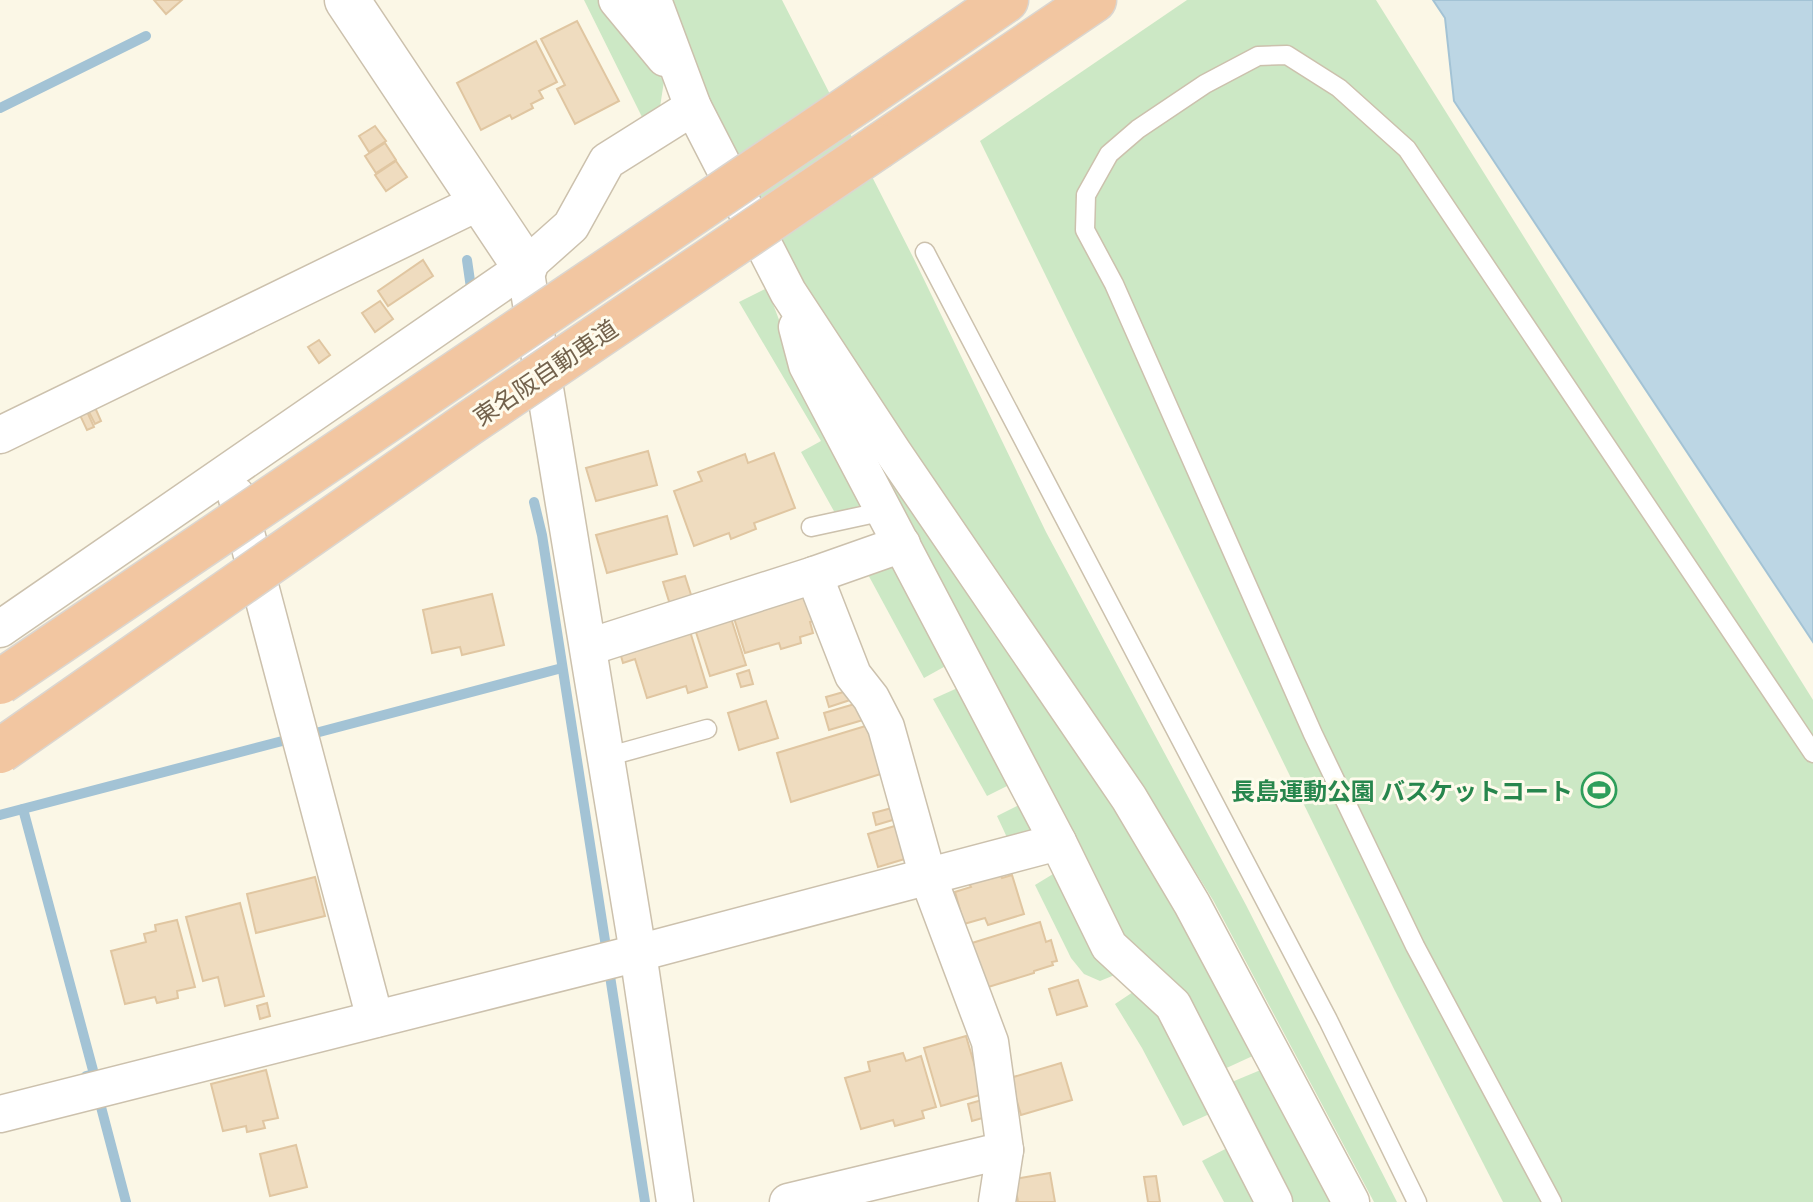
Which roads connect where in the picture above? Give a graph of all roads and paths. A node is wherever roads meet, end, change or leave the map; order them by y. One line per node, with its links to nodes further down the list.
1 (347, 0): 8 (street)
2 (617, 0): 6 (street)
3 (653, 0): 6 (street)
4 (1006, 0): 20 (highway, 東名阪自動車道, bridge)
5 (1094, 0): 22 (highway, 東名阪自動車道, bridge)
6 (679, 74): 7 (street)
7 (693, 107): 10 (street); 11 (street)
8 (481, 201): 10 (street); 12 (street)
9 (925, 252): 36 (lane)
10 (525, 267): 13 (street); 19 (street)
11 (788, 292): 14 (street); 35 (street)
12 (0, 435)
13 (229, 471): 18 (street); 28 (street)
14 (885, 511): 15 (lane); 16 (street)
15 (811, 527)
16 (902, 544): 17 (street); 25 (street)
17 (814, 575): 19 (street); 26 (street)
18 (0, 629)
19 (589, 647): 24 (street)
20 (0, 682)
21 (707, 729): 24 (lane)
22 (0, 751)
23 (1813, 753): 37 (lane)
24 (606, 757): 27 (street)
25 (1058, 842): 26 (street); 34 (street)
26 (928, 877): 27 (street); 30 (street)
27 (638, 953): 28 (street); 31 (street)
28 (375, 1019): 29 (street)
29 (0, 1114)
30 (1005, 1150): 32 (street); 33 (street)
31 (675, 1202)
32 (788, 1202)
33 (997, 1202)
34 (1274, 1202)
35 (1351, 1202)
36 (1417, 1202)
37 (1552, 1202)

